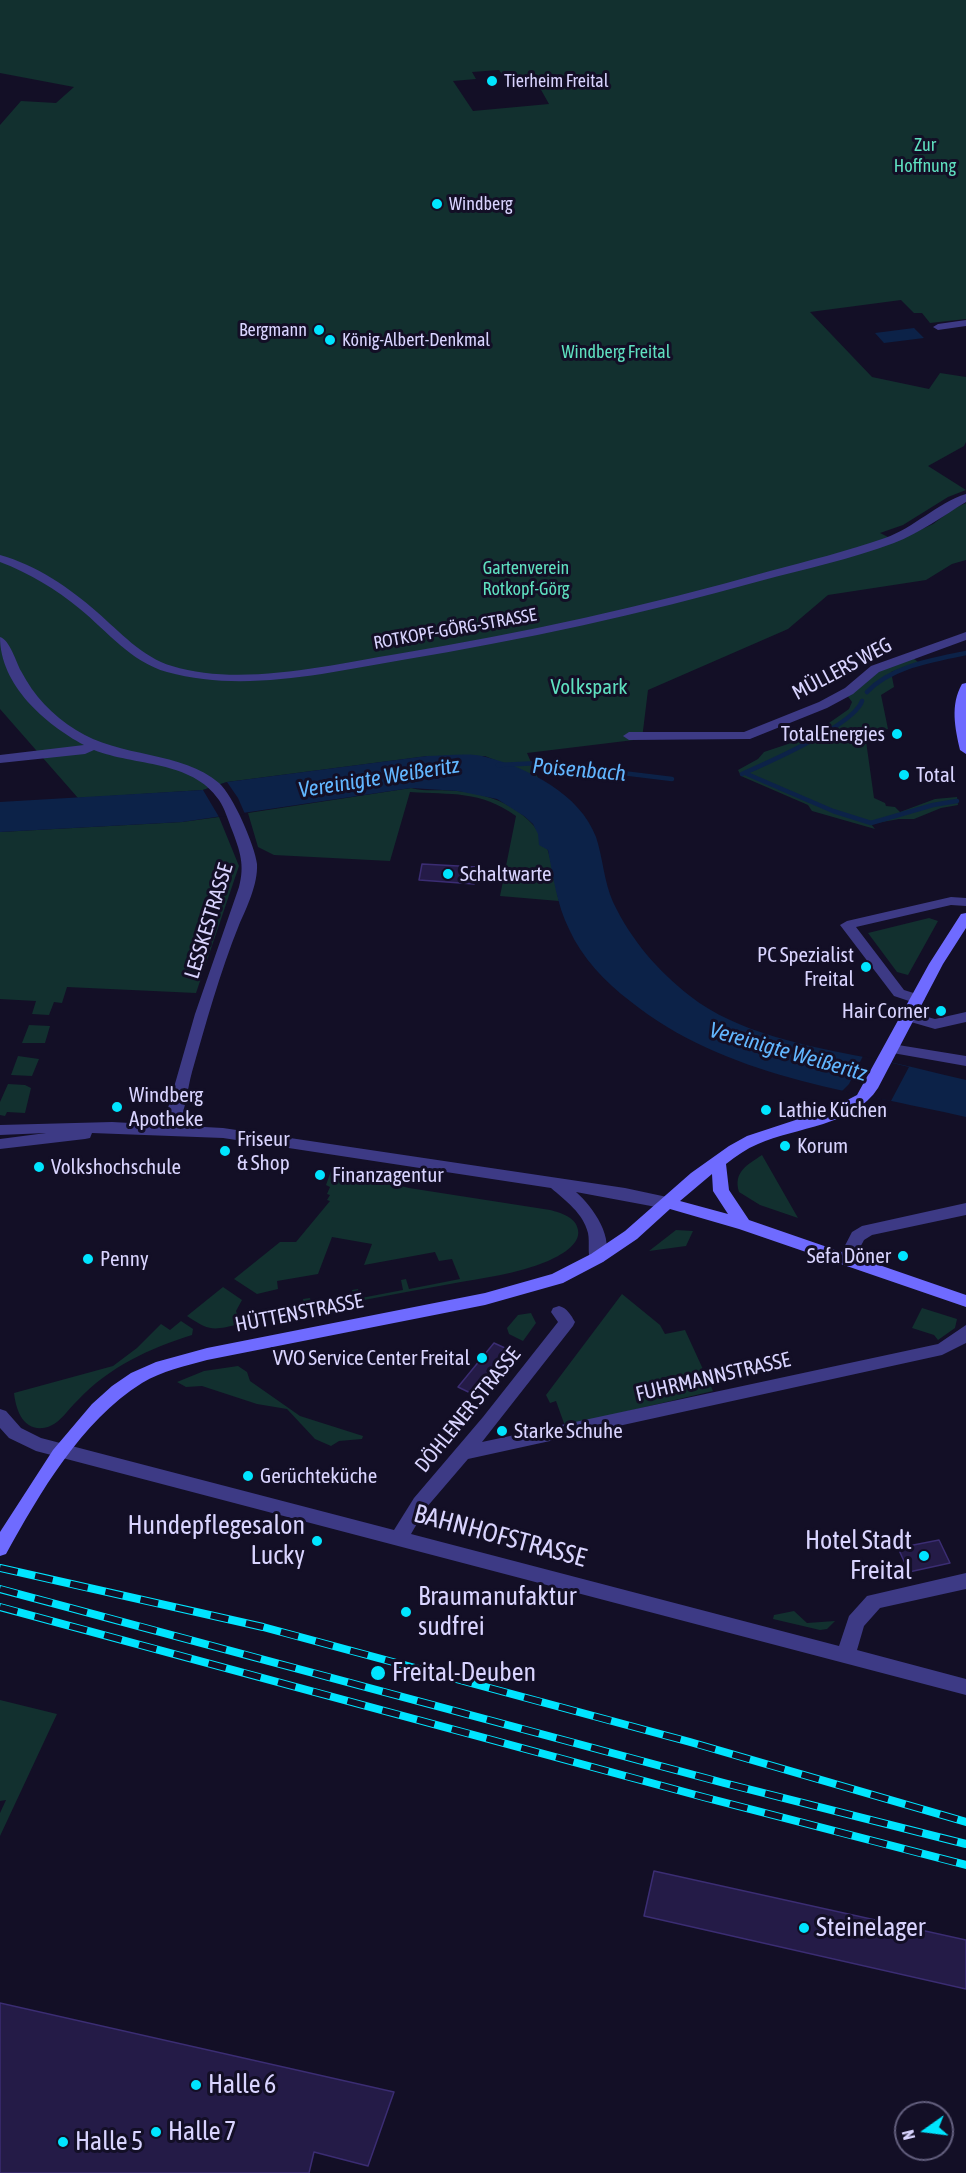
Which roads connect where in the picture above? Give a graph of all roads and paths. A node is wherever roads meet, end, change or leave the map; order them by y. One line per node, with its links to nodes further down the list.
1 (966, 323): 2 (street)
2 (938, 327)
3 (966, 497): 4 (street, ROTKOPF-GÖRG-STRASSE)
4 (0, 558)
5 (966, 636): 8 (street, MÜLLERS WEG)
6 (0, 641): 9 (street, LESSKESTRASSE)
7 (966, 687): 10 (main road)
8 (629, 736)
9 (92, 745): 11 (street); 20 (street, LESSKESTRASSE)
10 (966, 750)
11 (0, 759)
12 (966, 902): 14 (street)
13 (966, 917): 14 (main road)
14 (918, 999): 15 (main road)
15 (909, 1017): 16 (street); 17 (main road)
16 (966, 1017)
17 (888, 1055): 18 (street); 23 (main road, HÜTTENSTRASSE)
18 (966, 1061)
19 (111, 1128): 20 (street); 21 (street); 22 (street)
20 (170, 1129): 24 (street)
21 (0, 1130)
22 (0, 1144)
23 (718, 1161): 25 (main road, HÜTTENSTRASSE); 27 (main road)
24 (555, 1183): 25 (street); 28 (street)
25 (667, 1203): 27 (main road); 28 (main road, HÜTTENSTRASSE)
26 (966, 1209): 29 (street)
27 (743, 1224): 29 (main road)
28 (597, 1258): 34 (main road, HÜTTENSTRASSE)
29 (846, 1259): 30 (main road)
30 (966, 1301)
31 (559, 1312): 35 (street, DÖHLENER STRASSE)
32 (966, 1330): 35 (street, FUHRMANNSTRASSE)
33 (0, 1416): 34 (street, BAHNHOFSTRASSE)
34 (64, 1451): 36 (street, BAHNHOFSTRASSE); 37 (main road, HÜTTENSTRASSE)
35 (463, 1453): 36 (street, DÖHLENER STRASSE)
36 (399, 1538): 39 (street, BAHNHOFSTRASSE)
37 (0, 1549)
38 (966, 1581): 39 (street)
39 (846, 1654): 40 (street, BAHNHOFSTRASSE)
40 (966, 1687)

